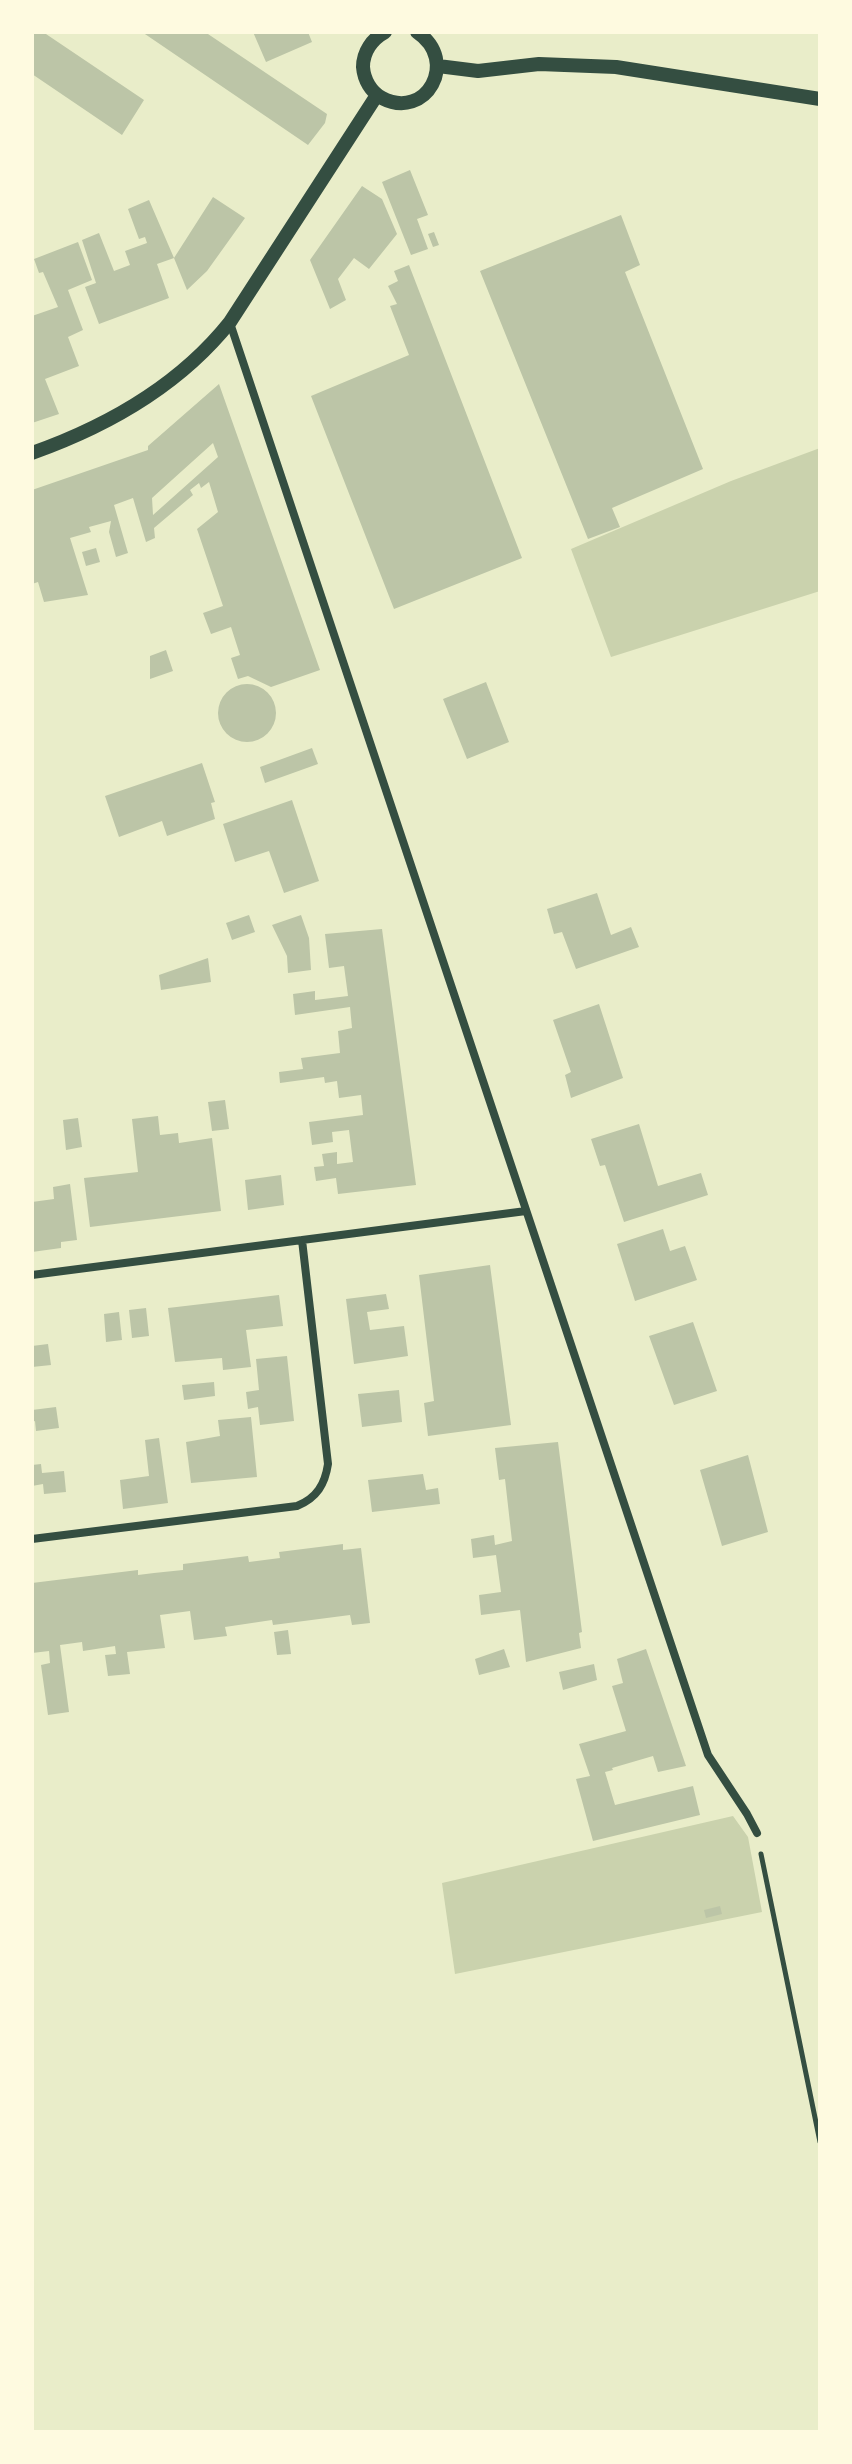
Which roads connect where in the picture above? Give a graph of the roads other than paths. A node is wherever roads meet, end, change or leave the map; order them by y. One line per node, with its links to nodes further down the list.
1 (417, 32): 3 (street)
2 (379, 33): 4 (street)
3 (438, 66): 4 (street); 5 (street)
4 (377, 95): 6 (street)
5 (820, 99)
6 (230, 322): 7 (street); 8 (street)
7 (32, 453)
8 (526, 1211): 9 (street); 12 (street)
9 (302, 1240): 10 (street); 11 (street)
10 (32, 1275)
11 (32, 1539)
12 (757, 1833)

